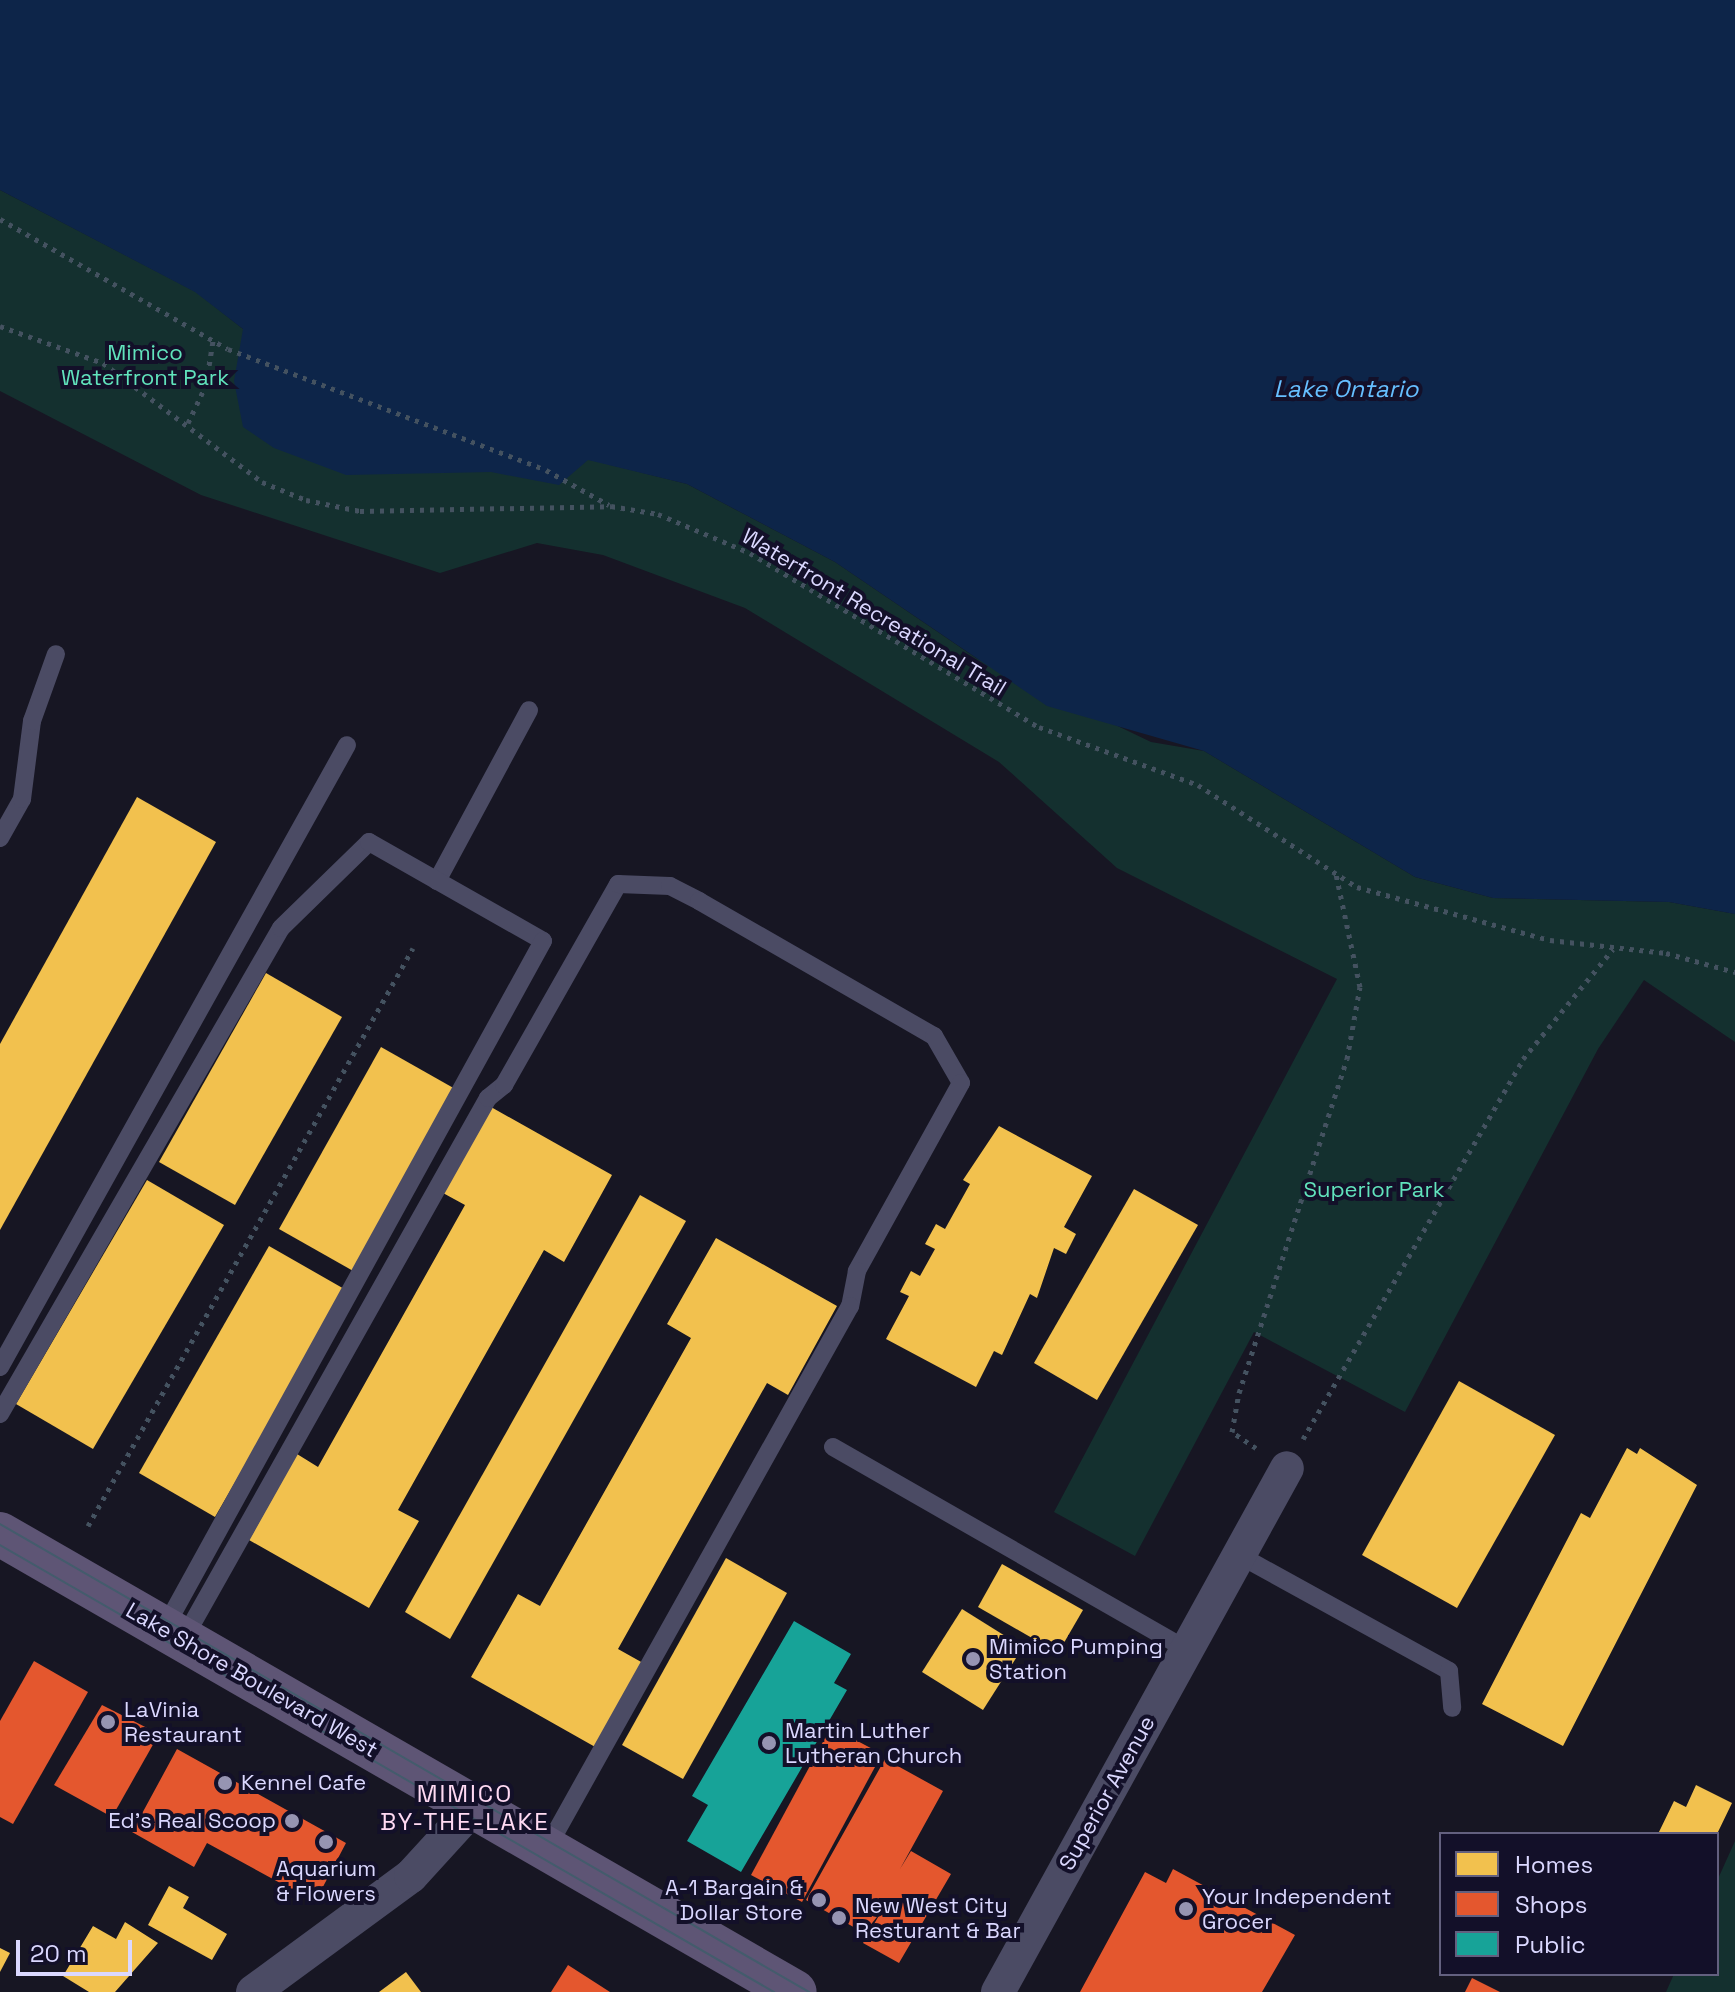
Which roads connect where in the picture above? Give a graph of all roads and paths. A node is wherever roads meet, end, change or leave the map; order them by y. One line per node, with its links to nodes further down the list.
1 (0, 219): 3 (path)
2 (0, 326): 4 (path, Waterfront Recreational Trail)
3 (213, 341): 4 (path); 5 (path)
4 (188, 423): 5 (path, Waterfront Recreational Trail)
5 (611, 506): 10 (path, Waterfront Recreational Trail)
6 (56, 654): 9 (lane)
7 (529, 710): 11 (lane)
8 (347, 745): 15 (lane)
9 (0, 838)
10 (1335, 872): 13 (path, Waterfront Recreational Trail); 17 (path)
11 (437, 881): 16 (lane); 23 (lane)
12 (413, 948): 20 (path)
13 (1614, 948): 14 (path, Waterfront Recreational Trail); 19 (path)
14 (1735, 972)
15 (0, 1367)
16 (0, 1414)
17 (1232, 1432)
18 (833, 1447): 24 (lane)
19 (1287, 1468): 22 (street, Superior Avenue)
20 (88, 1526)
21 (0, 1534): 23 (main road, Lake Shore Boulevard West)
22 (1239, 1555): 24 (street, Superior Avenue); 25 (lane)
23 (173, 1635): 26 (main road, Lake Shore Boulevard West); 27 (lane)
24 (1187, 1650): 30 (street, Superior Avenue)
25 (1452, 1708)
26 (475, 1806): 27 (main road, Lake Shore Boulevard West); 28 (street)
27 (547, 1848): 29 (main road, Lake Shore Boulevard West)
28 (253, 1992)
29 (795, 1992)
30 (998, 1992)

